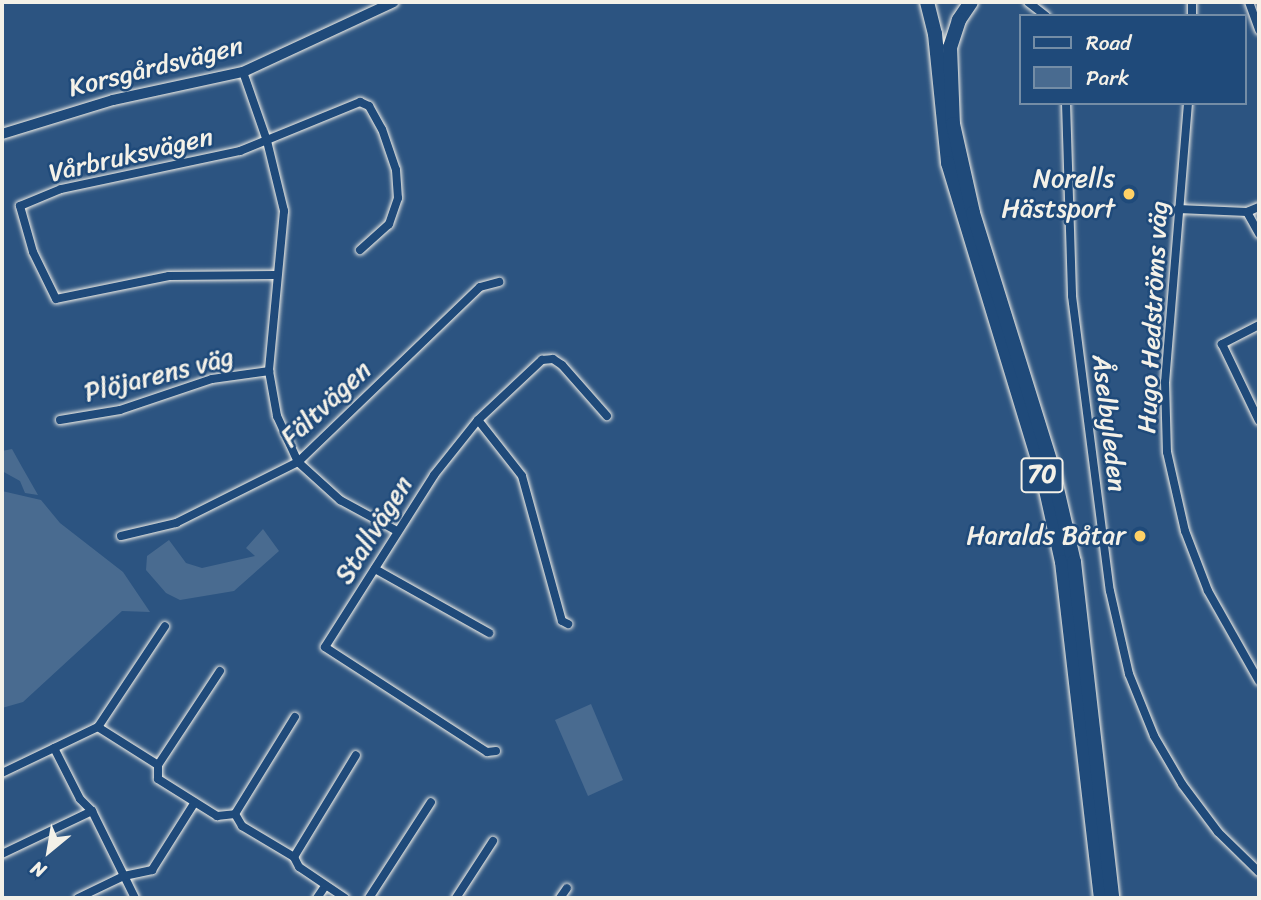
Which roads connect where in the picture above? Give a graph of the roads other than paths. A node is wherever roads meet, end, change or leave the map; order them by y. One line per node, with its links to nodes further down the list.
1 (394, 2): 8 (street, Korsgårdsvägen)
2 (927, 2): 60 (highway, 70)
3 (971, 2): 61 (highway, 70)
4 (1028, 2): 6 (street)
5 (1249, 2): 7 (street)
6 (1043, 14)
7 (1259, 30)
8 (243, 72): 11 (street, Korsgårdsvägen); 12 (street)
9 (1066, 105): 49 (street, Åselbyleden)
10 (1188, 105): 14 (street, Hugo Hedströms väg)
11 (2, 134)
12 (267, 141): 17 (street); 18 (street); 18 (street, Vårbruksvägen)
13 (1259, 206): 15 (street)
14 (1178, 209): 15 (street); 34 (street, Hugo Hedströms väg)
15 (1247, 212): 16 (street)
16 (1259, 234)
17 (360, 250)
18 (275, 275): 21 (street)
19 (499, 282): 26 (street, Fältvägen)
20 (1259, 325): 25 (street)
21 (269, 371): 23 (street, Plöjarens väg); 26 (street)
22 (607, 416): 24 (street, Stallvägen)
23 (60, 420)
24 (478, 420): 27 (street, Stallvägen); 30 (street)
25 (1259, 421)
26 (298, 462): 27 (street); 28 (street, Fältvägen)
27 (397, 531): 29 (street, Stallvägen)
28 (121, 536)
29 (375, 569): 32 (street); 38 (street, Stallvägen)
30 (568, 624)
31 (165, 626): 36 (street)
32 (489, 633)
33 (220, 671): 40 (street)
34 (1259, 681)
35 (295, 717): 45 (street)
36 (98, 727): 37 (street); 40 (street)
37 (54, 748): 41 (street); 44 (street)
38 (496, 751)
39 (356, 755): 48 (street)
40 (158, 765): 43 (street)
41 (2, 772)
42 (430, 802): 57 (street)
43 (195, 803): 45 (street); 50 (street)
44 (92, 811): 47 (street); 50 (street)
45 (235, 814): 48 (street)
46 (493, 841): 58 (street)
47 (2, 854)
48 (294, 857): 51 (street)
49 (1259, 872)
50 (124, 876): 53 (street); 54 (street)
51 (325, 886): 55 (street); 56 (street)
52 (567, 888): 59 (street)
53 (78, 898)
54 (135, 898)
55 (317, 898)
56 (345, 898)
57 (369, 898)
58 (456, 898)
59 (560, 898)
60 (1101, 898)
61 (1112, 898)

